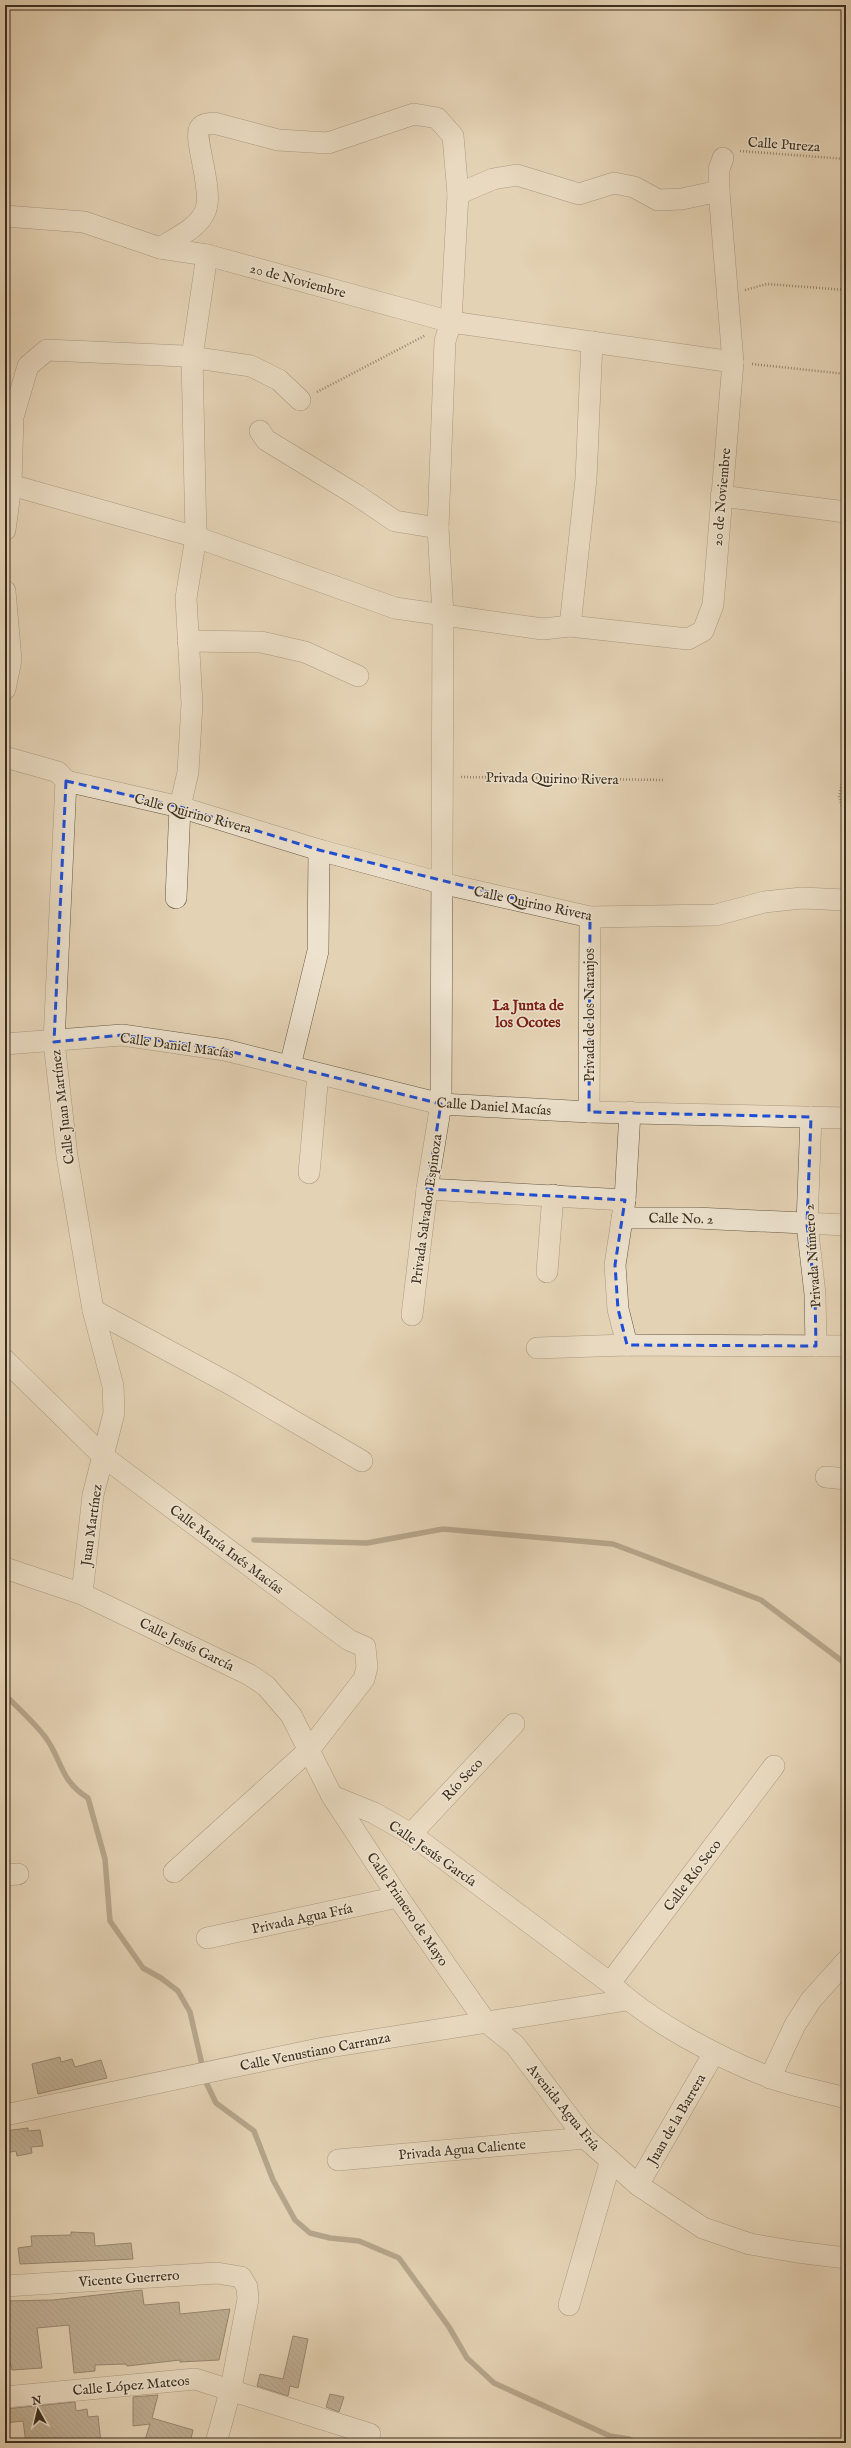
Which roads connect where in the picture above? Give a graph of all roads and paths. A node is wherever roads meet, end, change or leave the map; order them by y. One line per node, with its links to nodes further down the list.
1 (723, 158): 2 (path, Calle Pureza); 3 (street, 20 de Noviembre)
2 (846, 159)
3 (718, 191): 4 (street); 9 (street, 20 de Noviembre)
4 (458, 194): 6 (street, Privada Salvador Espinoza); 10 (street, Privada Salvador Espinoza)
5 (5, 216): 6 (street, 20 de Noviembre)
6 (160, 248): 7 (street, 20 de Noviembre)
7 (207, 255): 10 (street, 20 de Noviembre); 12 (street)
8 (846, 290): 9 (path)
9 (728, 295): 13 (street, 20 de Noviembre)
10 (451, 322): 11 (street, 20 de Noviembre); 15 (path); 20 (street, Privada Salvador Espinoza)
11 (592, 342): 13 (street, 20 de Noviembre); 25 (street)
12 (192, 357): 15 (street); 17 (street); 22 (street)
13 (733, 362): 14 (path); 18 (street, 20 de Noviembre)
14 (846, 374)
15 (300, 400)
16 (260, 431): 20 (street)
17 (8, 482): 21 (street); 22 (street)
18 (721, 496): 19 (street); 25 (street, 20 de Noviembre)
19 (846, 512)
20 (438, 528): 24 (street, Privada Salvador Espinoza)
21 (5, 530)
22 (196, 537): 24 (street); 26 (street)
23 (5, 592): 28 (street)
24 (443, 614): 25 (street); 31 (street, Privada Salvador Espinoza)
25 (570, 626)
26 (188, 641): 27 (street); 34 (street)
27 (358, 676)
28 (5, 689)
29 (5, 757): 33 (street)
30 (846, 767): 35 (path)
31 (442, 777): 32 (path, Privada Quirino Rivera); 37 (street, Privada Salvador Espinoza)
32 (663, 780)
33 (66, 781): 34 (street, Calle Quirino Rivera); 41 (street, Calle Juan Martínez)
34 (180, 807): 36 (street, Calle Quirino Rivera); 38 (street)
35 (846, 822)
36 (319, 850): 37 (street, Calle Quirino Rivera); 43 (street)
37 (442, 883): 40 (street, Calle Quirino Rivera); 45 (street, Privada Salvador Espinoza)
38 (176, 898)
39 (846, 900): 40 (street, Calle Quirino Rivera)
40 (590, 917): 46 (street, Privada de los Naranjos)
41 (54, 1042): 42 (street, Calle Daniel Macías); 43 (street, Calle Daniel Macías); 57 (street, Calle Juan Martínez)
42 (5, 1044)
43 (290, 1066): 44 (street, Calle Daniel Macías)
44 (318, 1074): 45 (street, Calle Daniel Macías); 50 (street)
45 (441, 1104): 46 (street, Calle Daniel Macías); 51 (street, Privada Salvador Espinoza)
46 (589, 1112): 47 (street, Calle Daniel Macías)
47 (630, 1112): 48 (street, Calle Daniel Macías); 53 (street)
48 (811, 1117): 49 (street, Calle Daniel Macías); 54 (street, Privada Número 2)
49 (846, 1118)
50 (309, 1173)
51 (427, 1189): 52 (street, Calle No. 2); 58 (street, Privada Salvador Espinoza)
52 (553, 1195): 53 (street, Calle No. 2); 56 (street)
53 (624, 1209): 54 (street, Calle No. 2); 59 (street)
54 (807, 1224): 55 (street, Calle No. 2); 60 (street, Privada Número 2)
55 (846, 1225)
56 (547, 1272)
57 (93, 1310): 64 (street, Calle Juan Martínez); 65 (street)
58 (412, 1315)
59 (627, 1345): 60 (street); 62 (street)
60 (816, 1346): 61 (street)
61 (846, 1346)
62 (537, 1348)
63 (5, 1360): 64 (street, Calle María Inés Macías)
64 (104, 1457): 67 (street, Juan Martínez); 69 (street, Calle María Inés Macías)
65 (362, 1461)
66 (5, 1568): 67 (street, Calle Jesús García)
67 (82, 1594): 69 (street, Calle Jesús García)
68 (514, 1724): 72 (street, Río Seco)
69 (309, 1750): 71 (street, Calle Jesús García); 73 (street)
70 (774, 1766): 77 (street, Calle Río Seco)
71 (332, 1796): 72 (street, Calle Jesús García); 74 (street, Calle Primero de Mayo)
72 (411, 1834): 77 (street, Calle Jesús García)
73 (174, 1872)
74 (398, 1897): 75 (street, Privada Agua Fría); 79 (street, Calle Primero de Mayo)
75 (207, 1938)
76 (846, 1961): 81 (street)
77 (610, 1983): 78 (street, Calle Jesús García)
78 (627, 2000): 79 (street, Calle Venustiano Carranza); 80 (street, Calle Jesús García)
79 (486, 2021): 83 (street, Calle Venustiano Carranza); 84 (street, Avenida Agua Fría)
80 (714, 2053): 81 (street, Calle Jesús García); 87 (street, Juan de la Barrera)
81 (770, 2078): 82 (street, Calle Jesús García)
82 (846, 2098)
83 (5, 2115)
84 (585, 2138): 85 (street, Privada Agua Caliente); 86 (street, Avenida Agua Fría)
85 (338, 2160)
86 (610, 2162): 87 (street, Avenida Agua Fría); 90 (street)
87 (638, 2185): 88 (street, Avenida Agua Fría)
88 (846, 2258)
89 (5, 2286): 91 (street, Vicente Guerrero)
90 (569, 2305)
91 (231, 2388): 92 (street, Calle López Mateos); 93 (street, Calle López Mateos); 94 (street)
92 (5, 2397)
93 (370, 2434)
94 (216, 2443)

